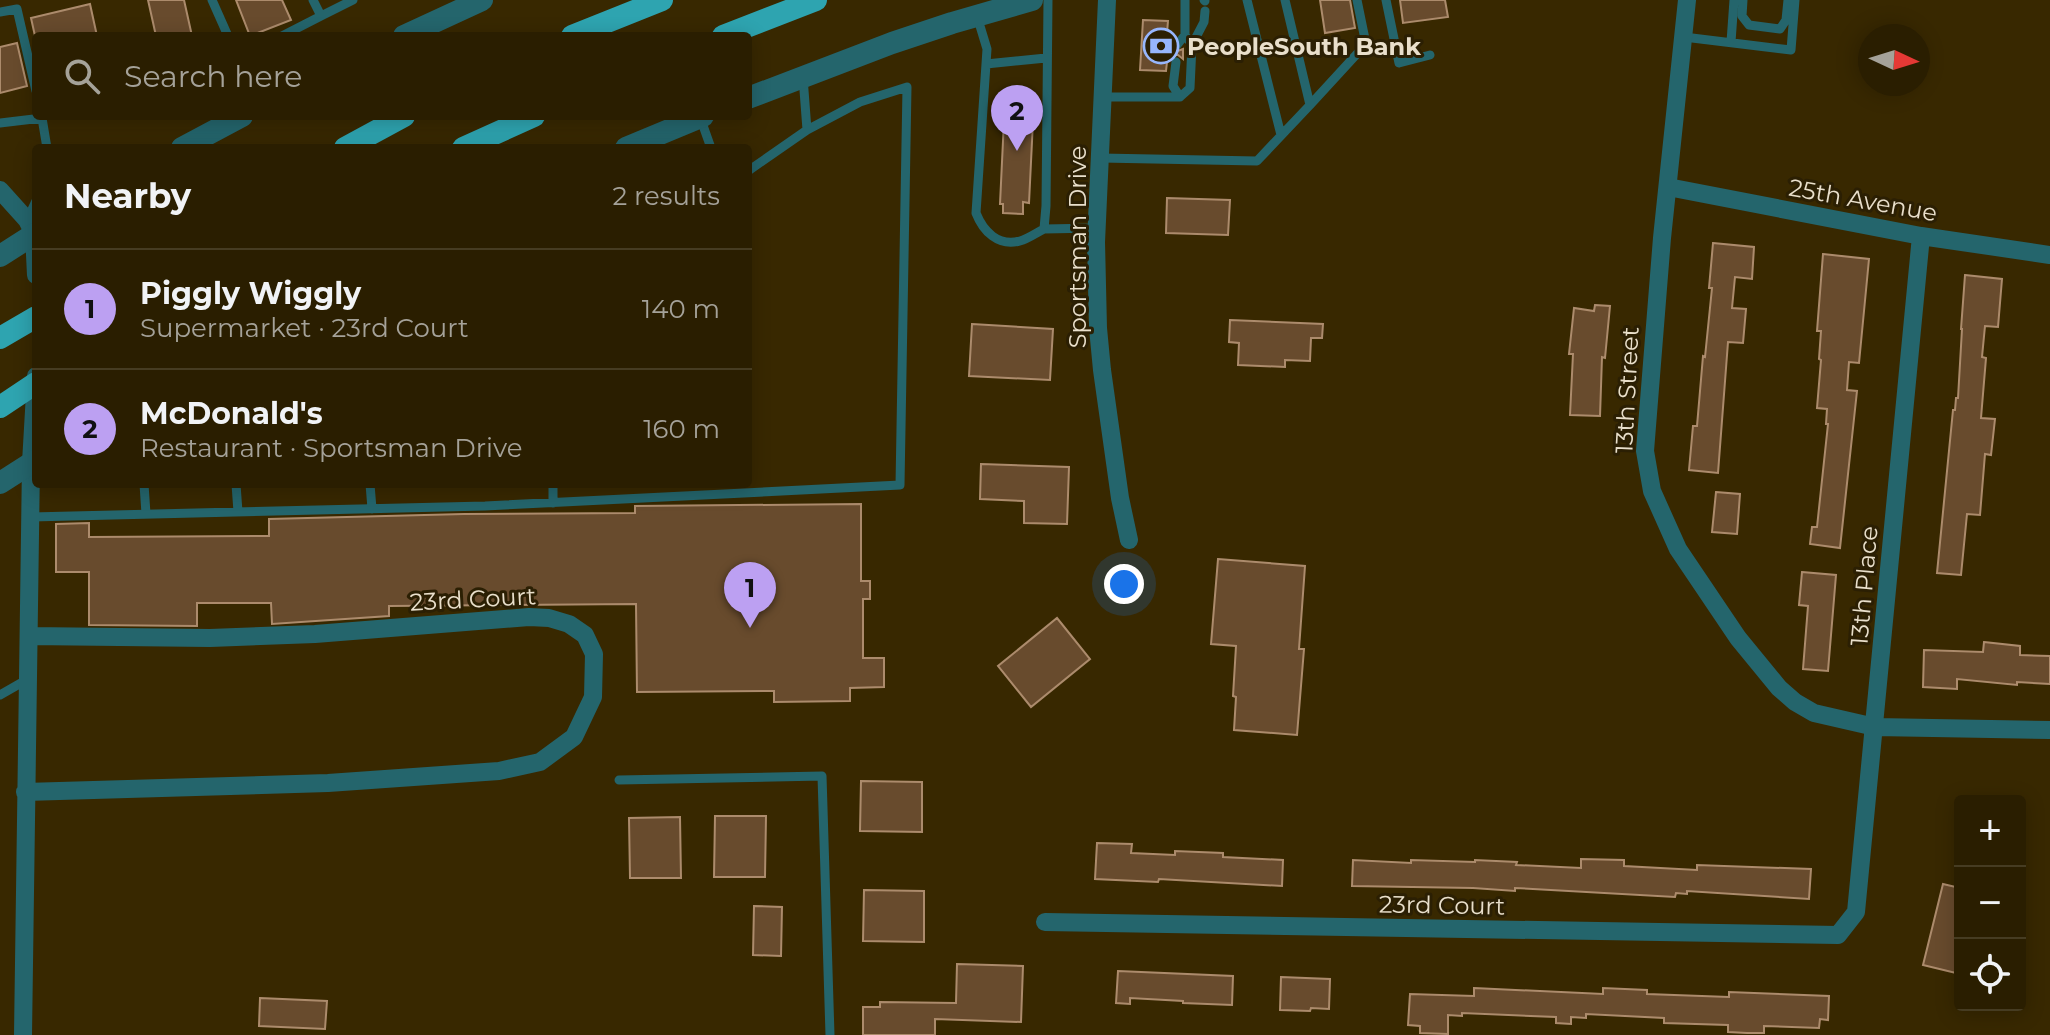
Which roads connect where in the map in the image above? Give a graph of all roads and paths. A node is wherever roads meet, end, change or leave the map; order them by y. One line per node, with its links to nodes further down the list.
1 (212, 0): 24 (lane)
2 (313, 0): 22 (lane)
3 (353, 0): 22 (lane)
4 (662, 0): 27 (highway)
5 (816, 0): 28 (highway)
6 (1032, 0): 23 (street)
7 (1048, 0): 35 (lane)
8 (1107, 0): 41 (street, Sportsman Drive)
9 (1185, 0): 29 (lane)
10 (1247, 0): 53 (lane)
11 (1285, 0): 43 (lane)
12 (1357, 0): 43 (lane)
13 (1386, 0): 34 (lane)
14 (1687, 0): 30 (street, 13th Street)
15 (1734, 0): 31 (lane)
16 (1743, 0): 17 (lane)
17 (1788, 0)
18 (1795, 0): 31 (lane)
19 (478, 1): 26 (street)
20 (1204, 4): 33 (lane)
21 (0, 12): 38 (lane)
22 (321, 16): 25 (lane)
23 (977, 16): 37 (lane); 39 (street)
24 (226, 32)
25 (290, 32)
26 (412, 32)
27 (582, 32)
28 (733, 32)
29 (1185, 35): 32 (lane); 33 (lane)
30 (1684, 37): 31 (lane); 62 (street, 13th Street)
31 (1731, 42)
32 (1177, 45)
33 (1192, 45): 42 (lane)
34 (1430, 55)
35 (1046, 58): 37 (lane); 66 (lane)
36 (1176, 62): 42 (lane)
37 (986, 64): 66 (lane)
38 (32, 74)
39 (803, 77): 40 (street); 52 (lane)
40 (752, 96)
41 (1103, 97): 42 (lane); 60 (street, Sportsman Drive)
42 (1180, 97)
43 (1310, 105): 53 (lane)
44 (32, 118): 51 (lane)
45 (42, 120): 54 (lane)
46 (234, 120): 55 (street)
47 (397, 120): 56 (highway)
48 (525, 120): 57 (highway)
49 (695, 120): 58 (street)
50 (703, 120): 59 (lane)
51 (0, 123)
52 (807, 130): 61 (lane); 81 (lane)
53 (1281, 135): 60 (lane)
54 (46, 144)
55 (190, 144)
56 (352, 144)
57 (472, 144)
58 (640, 144)
59 (710, 144)
60 (1101, 158): 64 (street, Sportsman Drive)
61 (752, 168)
62 (1668, 187): 67 (street, 25th Avenue); 90 (street, 13th Street)
63 (0, 190): 65 (street)
64 (1097, 228): 66 (lane); 86 (street, Sportsman Drive)
65 (32, 229): 69 (street)
66 (1044, 229)
67 (1921, 236): 68 (street, 25th Avenue); 90 (street, 13th Place)
68 (2050, 255)
69 (0, 256)
70 (32, 319): 71 (highway)
71 (0, 338)
72 (32, 386): 73 (highway)
73 (0, 407)
74 (32, 463): 75 (street)
75 (0, 483)
76 (33, 488): 85 (street)
77 (144, 488): 84 (lane)
78 (236, 488): 83 (lane)
79 (370, 488): 82 (lane)
80 (553, 488): 81 (lane)
81 (553, 503): 82 (lane)
82 (372, 509): 83 (lane)
83 (238, 512): 84 (lane)
84 (146, 514): 85 (lane)
85 (31, 517): 87 (street)
86 (1129, 540)
87 (29, 636): 88 (street); 93 (street, 23rd Court)
88 (29, 679): 89 (lane); 93 (street)
89 (0, 695)
90 (1875, 727): 91 (street, 13th Street); 95 (street, 13th Place)
91 (2050, 730)
92 (619, 780): 97 (lane)
93 (25, 792): 96 (street)
94 (1045, 922): 95 (street, 23rd Court)
95 (1838, 935)
96 (23, 1035)
97 (830, 1035)

